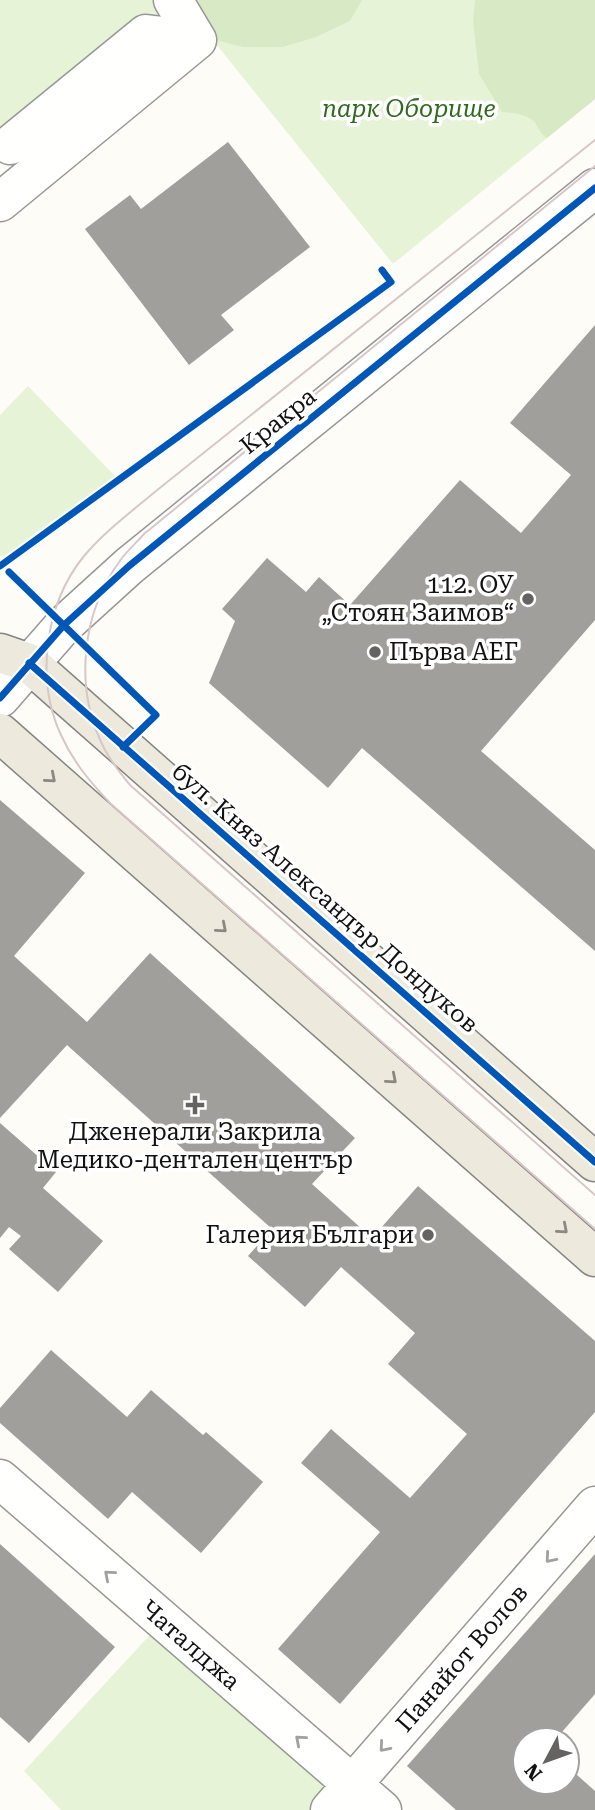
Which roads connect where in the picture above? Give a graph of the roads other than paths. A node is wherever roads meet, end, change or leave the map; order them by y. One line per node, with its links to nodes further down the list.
1 (173, 0): 2 (street)
2 (197, 40): 3 (street); 5 (street)
3 (10, 145)
4 (595, 188): 6 (street, Кракра)
5 (0, 202)
6 (15, 658): 7 (street, Кракра); 9 (main road, бул. Княз Александър Дондуков)
7 (0, 698)
8 (0, 733): 10 (main road, one-way to 10)
9 (595, 1162)
10 (595, 1257)
11 (0, 1479): 13 (street, Чаталджа, one-way to 11)
12 (595, 1506): 13 (street, Панайот Волов, one-way to 13)
13 (341, 1797): 14 (street, Чаталджа)
14 (382, 1810)

